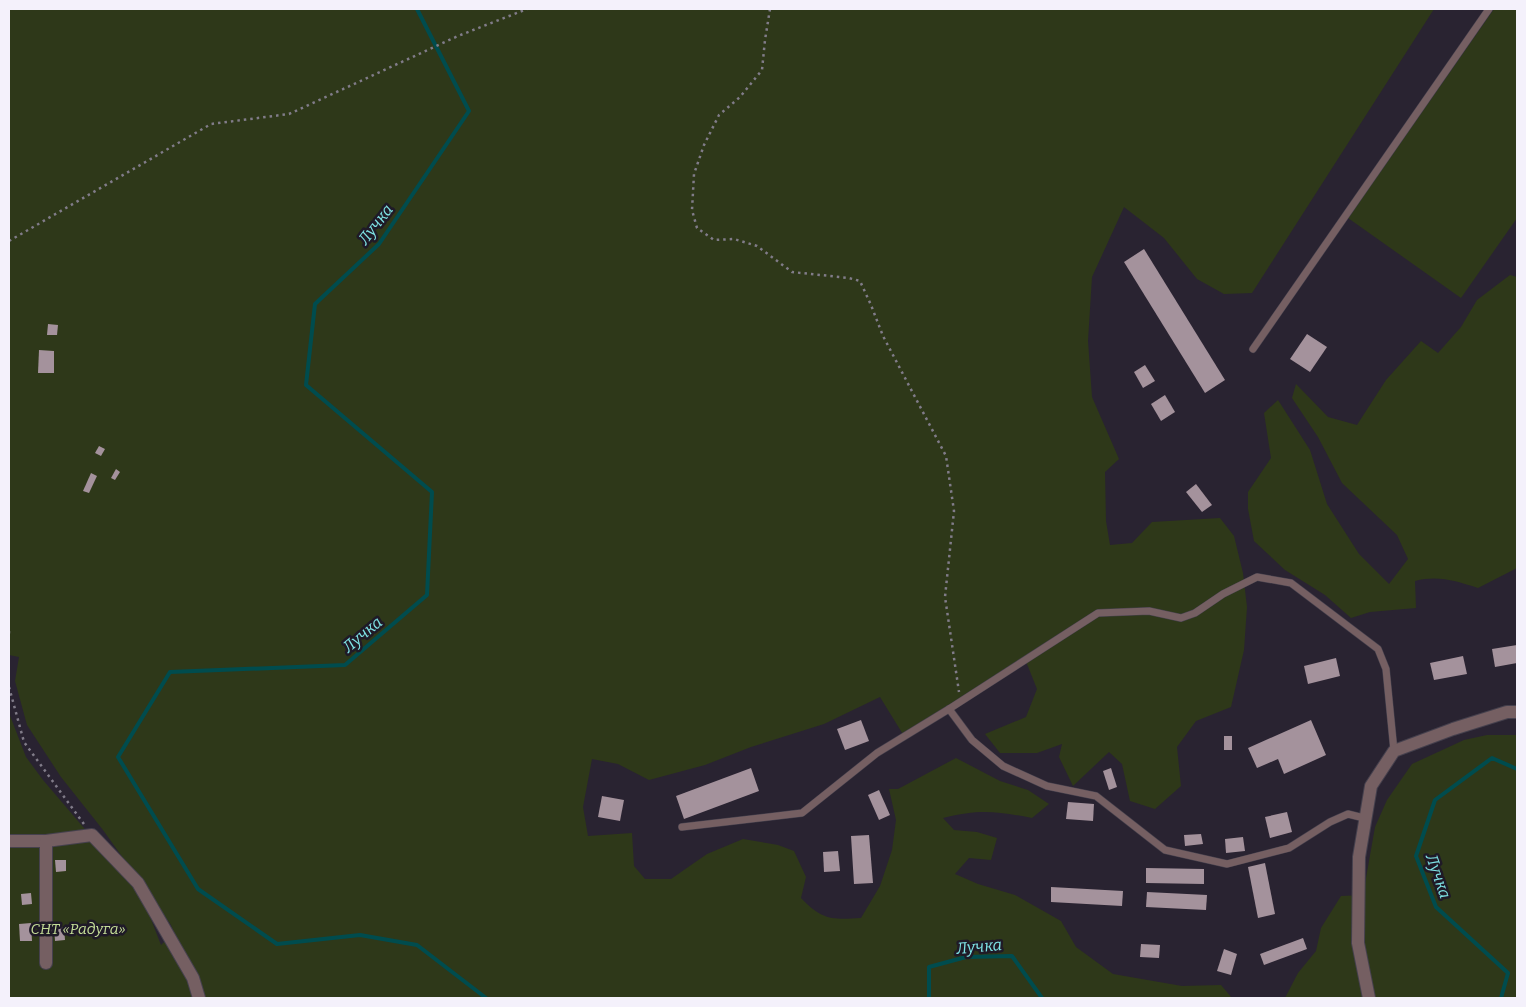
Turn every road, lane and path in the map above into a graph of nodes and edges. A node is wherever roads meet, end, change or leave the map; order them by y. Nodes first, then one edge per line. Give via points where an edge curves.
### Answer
1 (527, 9) edge
2 (770, 9) edge
3 (1489, 9) edge
4 (9, 241) edge
5 (1253, 349) dead end
6 (9, 631) edge
7 (9, 637) edge
8 (9, 687) edge
9 (961, 702) junction
10 (949, 710) junction
11 (1517, 712) edge
12 (1394, 751) junction
13 (1364, 818) junction
14 (682, 827) dead end
15 (92, 835) junction
16 (9, 841) edge
17 (46, 841) junction
18 (46, 963) dead end
19 (199, 998) edge
20 (1369, 998) edge

1 - 4 path via 458,36 289,114 210,124
2 - 9 path via 762,70 740,97 719,115 694,174 692,210 697,228 714,240 734,239 757,246 792,272 860,282 883,336 946,456 954,511 945,597
3 - 5 lane
6 - 7 path
8 - 15 path via 24,742
9 - 10 lane
9 - 12 lane via 1098,613 1149,612 1181,618 1257,577 1291,583 1378,649 1386,669
10 - 13 lane via 972,740 1003,766 1047,786 1096,796 1165,850 1227,864 1289,848 1348,814
10 - 14 lane via 877,753 802,813
11 - 12 street via 1507,712 1453,729
12 - 13 street via 1371,786
13 - 20 street via 1358,857 1358,942
15 - 17 street
15 - 19 street via 138,883 193,978
16 - 17 street
17 - 18 street

